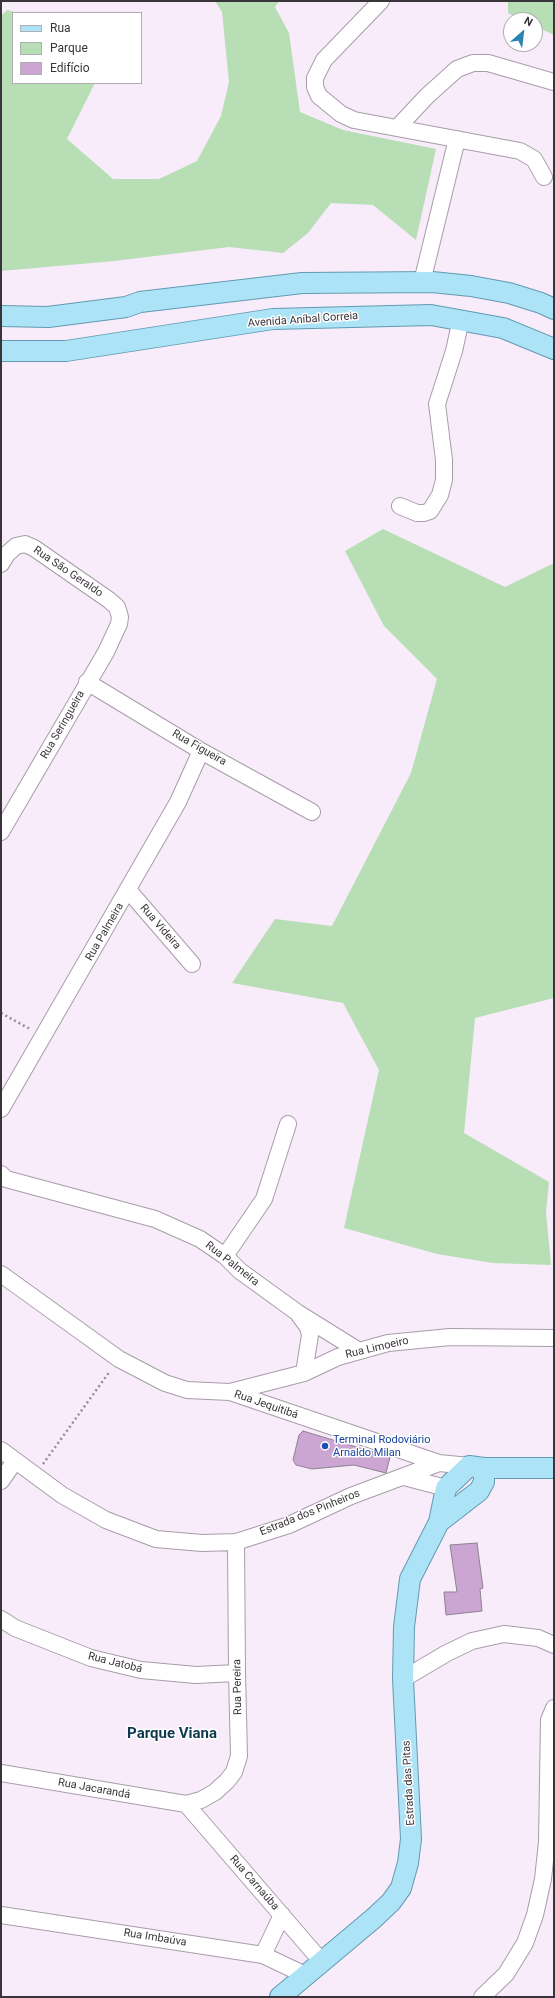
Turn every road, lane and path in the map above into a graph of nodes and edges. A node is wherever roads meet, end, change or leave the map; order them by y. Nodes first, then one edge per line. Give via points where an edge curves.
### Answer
1 (381, 1) edge
2 (554, 82) edge
3 (397, 128) junction
4 (457, 139) junction
5 (544, 177) dead end
6 (422, 282) junction
7 (554, 309) edge
8 (1, 316) edge
9 (461, 319) junction
10 (554, 349) edge
11 (1, 351) edge
12 (400, 506) dead end
13 (4, 559) edge
14 (120, 617) joint
15 (87, 682) junction
16 (202, 751) junction
17 (312, 812) dead end
18 (1, 832) edge
19 (129, 891) junction
20 (192, 964) dead end
21 (1, 1013) edge
22 (42, 1036) junction
23 (1, 1109) edge
24 (288, 1124) dead end
25 (1, 1174) edge
26 (225, 1256) junction
27 (1, 1274) edge
28 (298, 1313) junction
29 (554, 1338) edge
30 (359, 1351) junction
31 (119, 1359) junction
32 (304, 1373) junction
33 (230, 1392) junction
34 (1, 1450) edge
35 (15, 1461) junction
36 (439, 1463) junction
37 (477, 1467) junction
38 (512, 1468) junction
39 (554, 1468) edge
40 (35, 1476) junction
41 (404, 1477) junction
42 (1, 1481) edge
43 (446, 1488) junction
44 (479, 1491) junction
45 (439, 1522) junction
46 (236, 1542) junction
47 (1, 1619) edge
48 (554, 1645) edge
49 (237, 1673) junction
50 (403, 1679) junction
51 (554, 1708) edge
52 (551, 1765) edge
53 (1, 1773) edge
54 (551, 1797) edge
55 (186, 1804) junction
56 (1, 1915) edge
57 (282, 1915) junction
58 (263, 1955) junction
59 (322, 1962) junction
60 (305, 1975) junction
61 (280, 1997) edge
62 (482, 1997) edge

1 - 3 street via 324,60 315,78 315,87 319,96 340,114 354,120
2 - 3 street via 488,63 473,63 457,69
3 - 4 street
4 - 5 street via 520,151 534,159
4 - 6 street
6 - 7 main road via 471,286 509,294
6 - 8 main road via 302,283 140,302 126,307 48,317
9 - 10 main road, Avenida Aníbal Correia via 503,328
9 - 11 main road, Avenida Aníbal Correia via 431,314 273,319 66,352
9 - 12 street via 437,404 444,460 444,480 440,495 430,512 417,513
13 - 14 street, Rua São Geraldo via 16,546 25,544 34,548 109,600 117,608
14 - 15 street, Rua Seringueira via 112,639
15 - 16 street, Rua Figueira
15 - 18 street, Rua Seringueira
16 - 17 street, Rua Figueira
16 - 19 street, Rua Palmeira via 178,802
19 - 20 street, Rua Videira
19 - 22 street, Rua Palmeira
21 - 22 path
22 - 23 street, Rua Palmeira
24 - 26 street via 264,1198
25 - 26 street, Rua Palmeira via 6,1178 155,1219 200,1239
26 - 28 street, Rua Palmeira via 240,1271
27 - 31 street, Rua Jequitibá
28 - 30 street, Rua Palmeira
28 - 32 street, Rua Palmeira via 308,1327 310,1335
29 - 30 street, Rua Limoeiro via 420,1338
30 - 32 street, Rua Limoeiro via 338,1356
31 - 33 street, Rua Jequitibá via 165,1383 187,1390
31 - 40 path
32 - 33 street, Rua Limoeiro
33 - 36 street, Rua Jequitibá
34 - 35 street, Estrada dos Pinheiros
35 - 40 street, Estrada dos Pinheiros
35 - 42 street
36 - 37 street, Estrada dos Pinheiros
36 - 41 street, Estrada dos Pinheiros
37 - 38 main road, Estrada dos Pinheiros
37 - 43 main road
37 - 44 main road via 484,1482
38 - 39 main road, Estrada dos Pinheiros
38 - 44 main road
40 - 46 street, Estrada dos Pinheiros via 106,1520 142,1534 178,1542
41 - 43 street
41 - 46 street, Estrada dos Pinheiros via 351,1496 288,1525
43 - 44 main road
43 - 45 main road, Estrada das Pitas
44 - 45 main road, Estrada das Pitas
45 - 50 main road, Estrada das Pitas via 410,1579 404,1627
46 - 49 street, Rua Pereira
47 - 49 street, Rua Jatobá via 15,1628 91,1658 141,1670 196,1675
48 - 50 street via 538,1638 504,1634 472,1641 446,1653
49 - 55 street, Rua Pereira via 240,1756 234,1772 215,1792 201,1800
50 - 59 main road, Estrada das Pitas via 411,1839 401,1888 391,1902
51 - 52 street via 549,1720
52 - 54 street
53 - 55 street, Rua Jacarandá
54 - 62 street via 543,1879 535,1915 525,1943 506,1974
55 - 57 street, Rua Carnaúba
56 - 58 street, Rua Imbaúva
57 - 58 street
57 - 59 street, Rua Carnaúba
58 - 60 street, Rua Imbaúva
59 - 60 main road, Estrada das Pitas
60 - 61 main road, Estrada das Pitas

